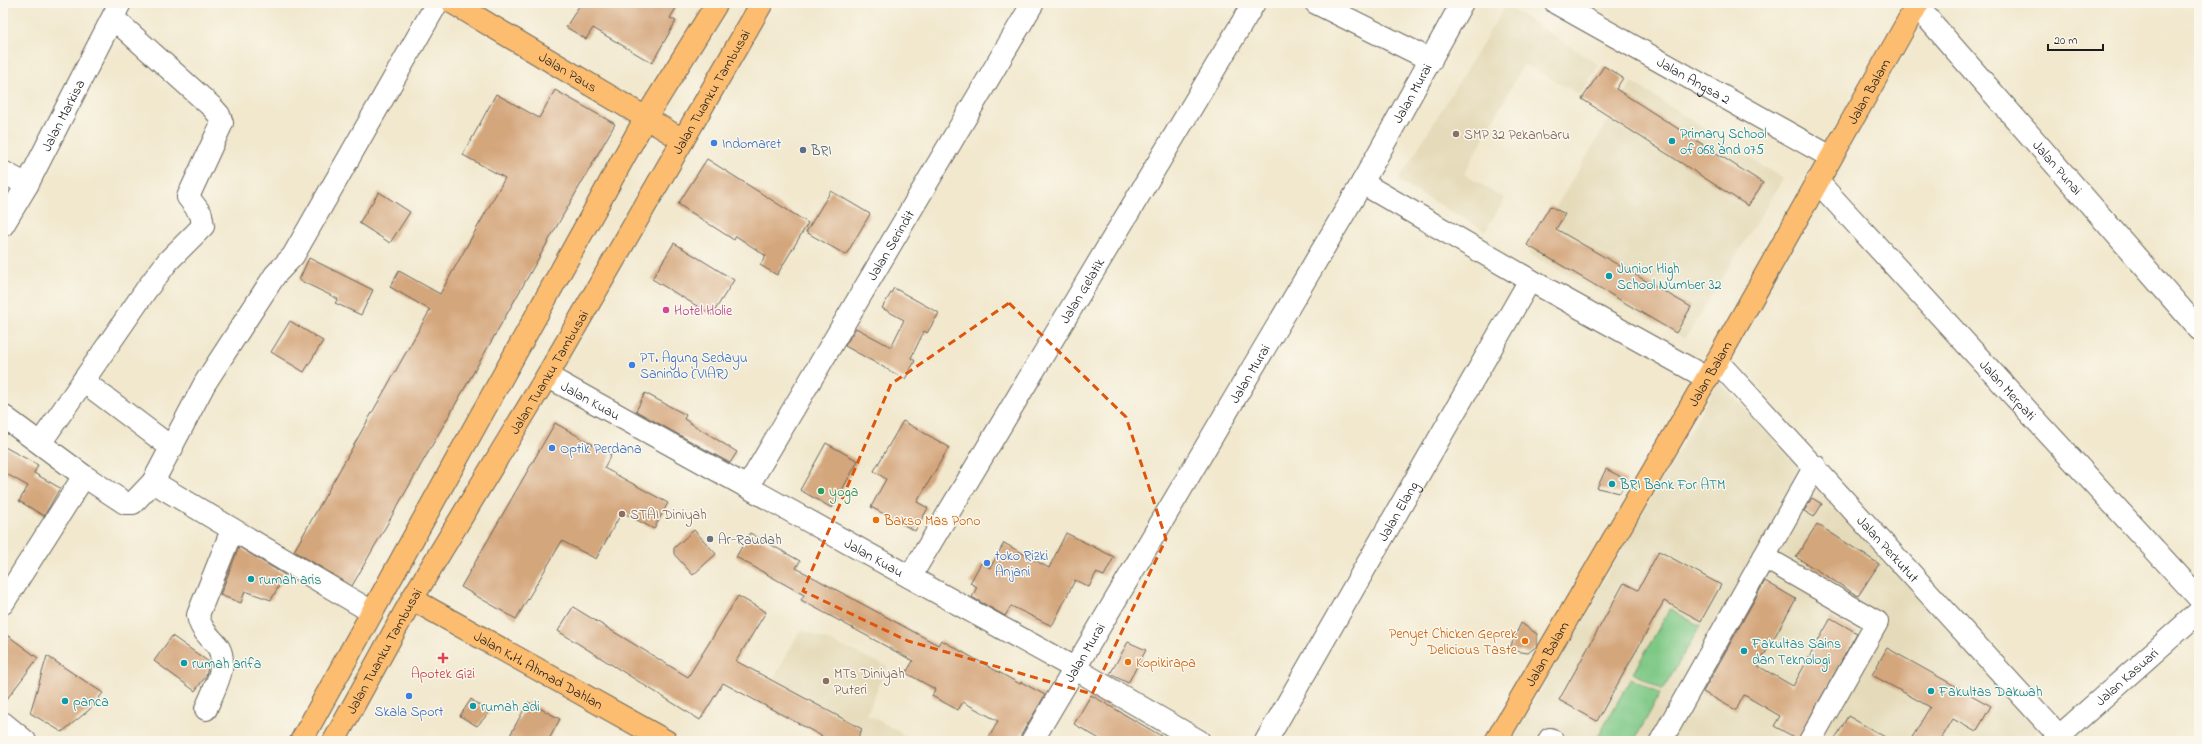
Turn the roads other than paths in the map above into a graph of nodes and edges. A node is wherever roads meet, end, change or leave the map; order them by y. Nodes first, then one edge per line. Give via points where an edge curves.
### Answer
1 (437, 3) edge
2 (453, 3) edge
3 (717, 3) edge
4 (762, 3) edge
5 (1033, 3) edge
6 (1254, 3) edge
7 (1316, 3) edge
8 (1462, 3) edge
9 (1556, 3) edge
10 (1918, 5) edge
11 (116, 10) edge
12 (1431, 60) junction
13 (645, 119) junction
14 (683, 140) junction
15 (1831, 157) junction
16 (3, 172) edge
17 (1817, 181) junction
18 (1362, 183) junction
19 (27, 185) junction
20 (3, 225) edge
21 (1530, 280) junction
22 (2199, 328) edge
23 (1712, 369) junction
24 (547, 376) junction
25 (83, 381) junction
26 (3, 416) edge
27 (40, 442) junction
28 (172, 448) junction
29 (1815, 466) junction
30 (84, 476) junction
31 (153, 482) junction
32 (748, 486) junction
33 (232, 530) junction
34 (1764, 557) junction
35 (910, 577) junction
36 (2199, 598) edge
37 (412, 599) junction
38 (3, 603) edge
39 (372, 612) junction
40 (2199, 612) edge
41 (1074, 668) junction
42 (206, 710) dead end
43 (3, 723) edge
44 (2057, 739) edge
45 (25, 741) edge
46 (301, 741) edge
47 (334, 741) edge
48 (666, 741) edge
49 (1032, 741) edge
50 (1199, 741) edge
51 (1266, 741) edge
52 (1496, 741) edge
53 (1549, 741) edge
54 (1553, 741) edge
55 (1661, 741) edge
56 (1810, 741) edge

1 - 28 street via 293,256 275,275 205,383
2 - 13 main road, Jalan Paus
3 - 13 main road, Jalan Tuanku Tambusai
4 - 14 main road, Jalan Tuanku Tambusai
5 - 32 street, Jalan Serindit
6 - 35 street, Jalan Gelatik
7 - 12 street
8 - 12 street, Jalan Murai
9 - 15 street, Jalan Angsa 2
10 - 15 main road, Jalan Balam
10 - 22 street, Jalan Punai
11 - 19 street, Jalan Markisa
11 - 25 street via 212,107 222,123 188,197 201,214 202,226 168,261
12 - 18 street, Jalan Murai
13 - 14 main road, Jalan Paus
13 - 39 main road, Jalan Tuanku Tambusai
14 - 24 main road, Jalan Tuanku Tambusai
15 - 17 main road, Jalan Balam
16 - 19 street
17 - 23 main road, Jalan Balam
17 - 36 street, Jalan Merpati
18 - 21 street, Jalan Perkutut
18 - 41 street, Jalan Murai
19 - 20 street, Jalan Markisa
21 - 23 street, Jalan Perkutut
21 - 51 street, Jalan Elang
23 - 29 street, Jalan Perkutut
23 - 52 main road, Jalan Balam
24 - 32 street, Jalan Kuau
24 - 37 main road, Jalan Tuanku Tambusai
25 - 27 street
25 - 28 street
26 - 27 street
27 - 30 street
28 - 31 street
29 - 34 street
29 - 44 street, Jalan Perkutut
30 - 31 street via 125,503 131,504
30 - 38 street
31 - 33 street
32 - 35 street, Jalan Kuau
33 - 39 street
33 - 42 street via 198,615 199,626 218,646 222,658 221,669
34 - 55 street
34 - 56 street via 1877,622
35 - 41 street, Jalan Kuau
37 - 47 main road, Jalan Tuanku Tambusai
37 - 48 main road, Jalan K.H. Ahmad Dahlan
39 - 46 main road, Jalan Tuanku Tambusai
40 - 44 street, Jalan Kasuari
41 - 49 street, Jalan Murai
41 - 50 street, Jalan Kuau
43 - 45 street
53 - 54 street

